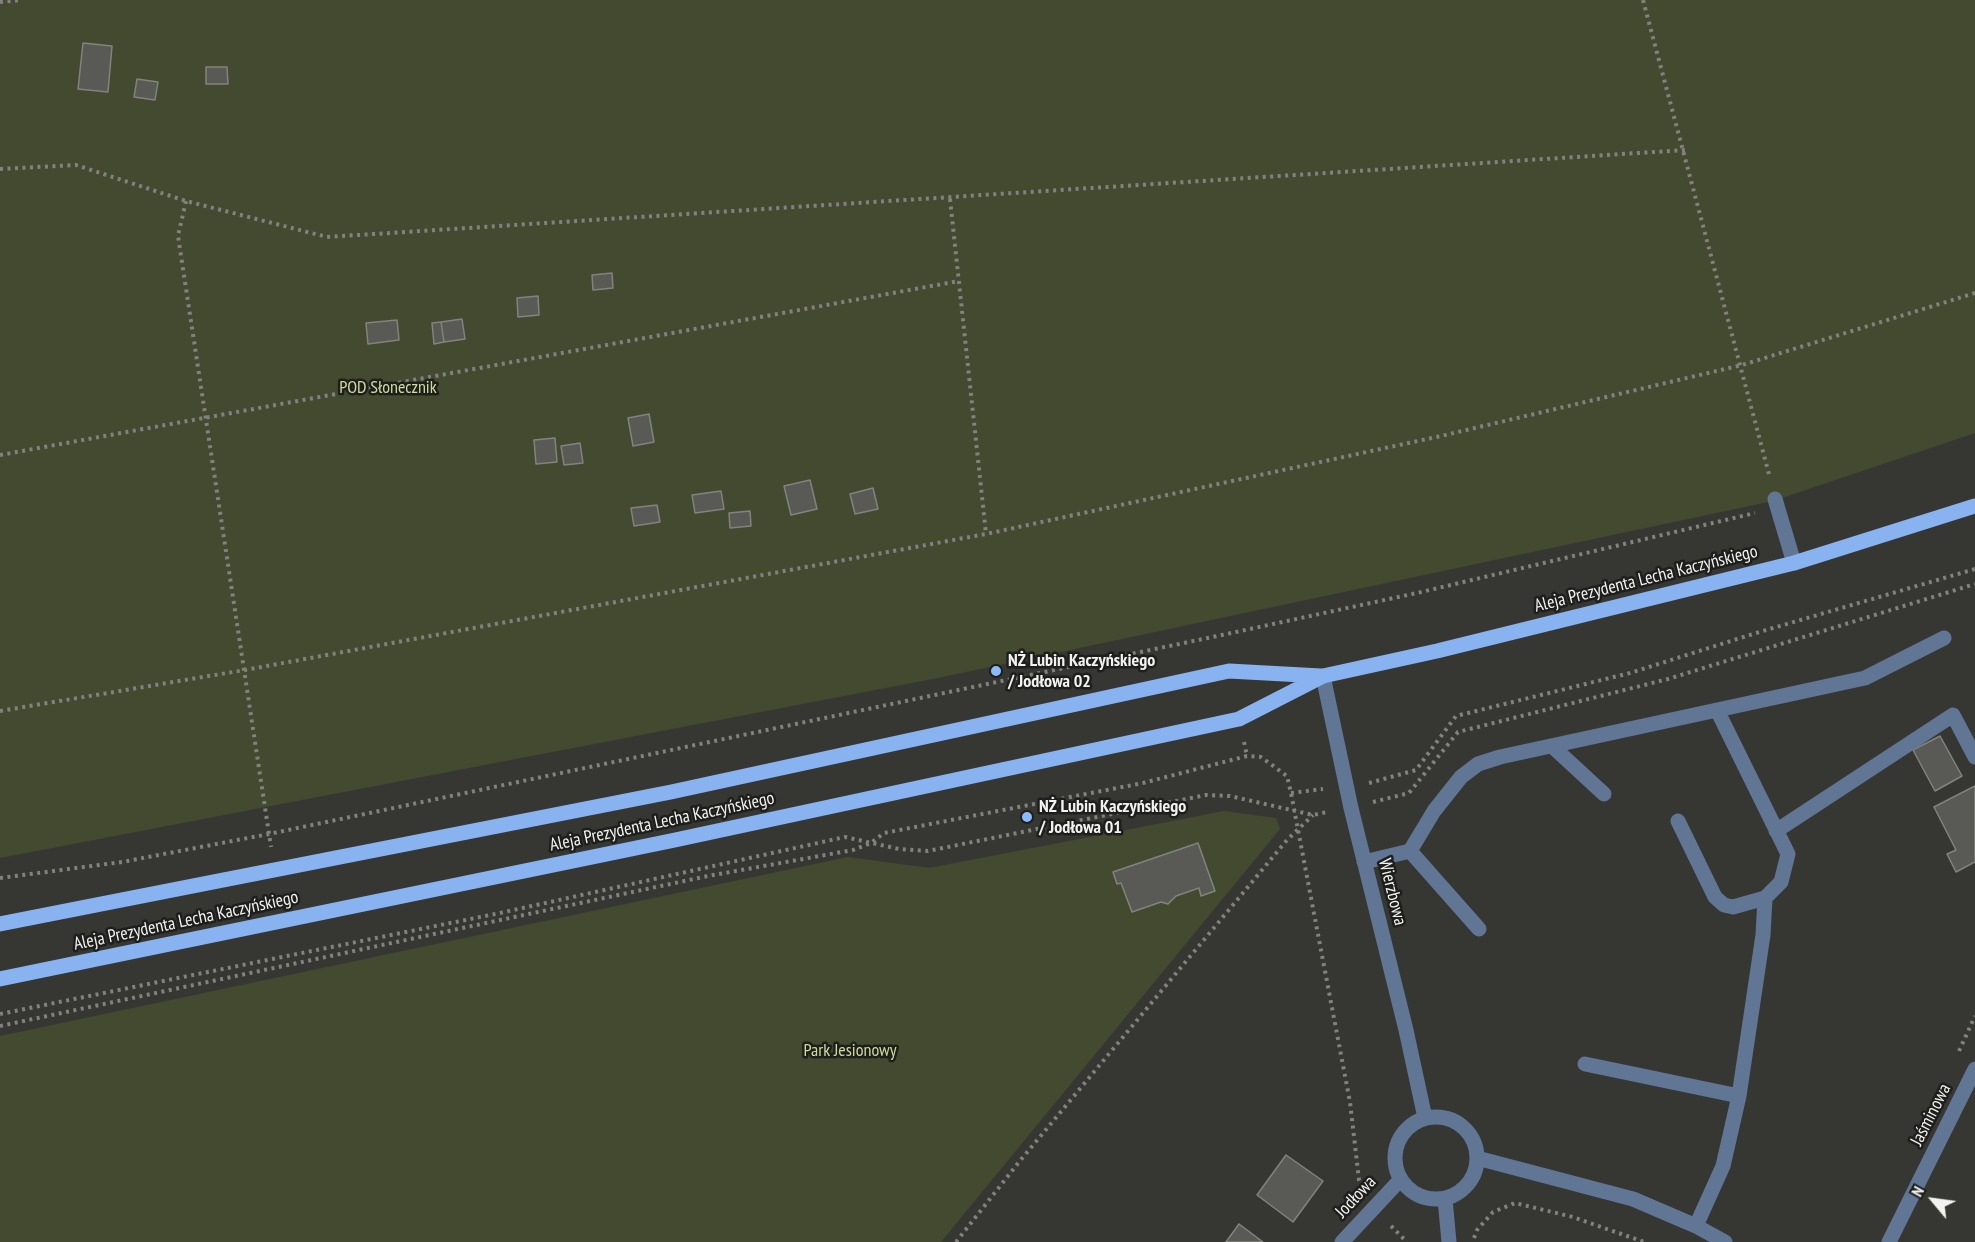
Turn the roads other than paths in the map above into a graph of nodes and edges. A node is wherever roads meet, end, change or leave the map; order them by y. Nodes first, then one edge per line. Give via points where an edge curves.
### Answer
1 (1774, 498) road end
2 (1975, 506) edge
3 (1794, 563) junction
4 (1944, 638) dead end
5 (1323, 676) junction
6 (1717, 710) junction
7 (1552, 746) junction
8 (1975, 757) edge
9 (1604, 794) dead end
10 (1678, 821) dead end
11 (1776, 831) junction
12 (1410, 851) junction
13 (1364, 862) junction
14 (1765, 898) junction
15 (0, 924) edge
16 (1479, 929) dead end
17 (0, 979) edge
18 (1585, 1064) dead end
19 (1975, 1069) edge
20 (1739, 1096) junction
21 (1425, 1118) junction
22 (1477, 1158) junction
23 (1400, 1180) junction
24 (1445, 1199) junction
25 (1696, 1226) junction
26 (1342, 1242) edge
27 (1449, 1242) edge
28 (1725, 1242) edge
29 (1889, 1242) edge

1 - 3 street
2 - 3 main road, Aleja Prezydenta Lecha Kaczyńskiego
3 - 5 main road, Aleja Prezydenta Lecha Kaczyńskiego
4 - 6 street via 1864,678
5 - 13 street, Wierzbowa
5 - 15 main road, Aleja Prezydenta Lecha Kaczyńskiego via 1229,671 671,792
5 - 17 main road, Aleja Prezydenta Lecha Kaczyńskiego via 1239,719
6 - 7 street
6 - 11 street
7 - 9 street
7 - 12 street via 1500,757 1461,777
8 - 11 street via 1953,715
10 - 14 street via 1715,897 1724,905 1733,907
11 - 14 street via 1788,854 1786,869 1781,882
12 - 13 street
12 - 16 street
13 - 21 street, Wierzbowa
14 - 20 street
18 - 20 street
19 - 29 street, Jaśminowa
20 - 25 street via 1723,1166
21 - 22 street via 1455,1121 1470,1137
21 - 23 street via 1408,1127 1397,1143 1394,1161
22 - 24 street via 1468,1184
22 - 25 street via 1633,1199
23 - 24 street via 1412,1192 1428,1199
23 - 26 street, Jodłowa
24 - 27 street
25 - 28 street

